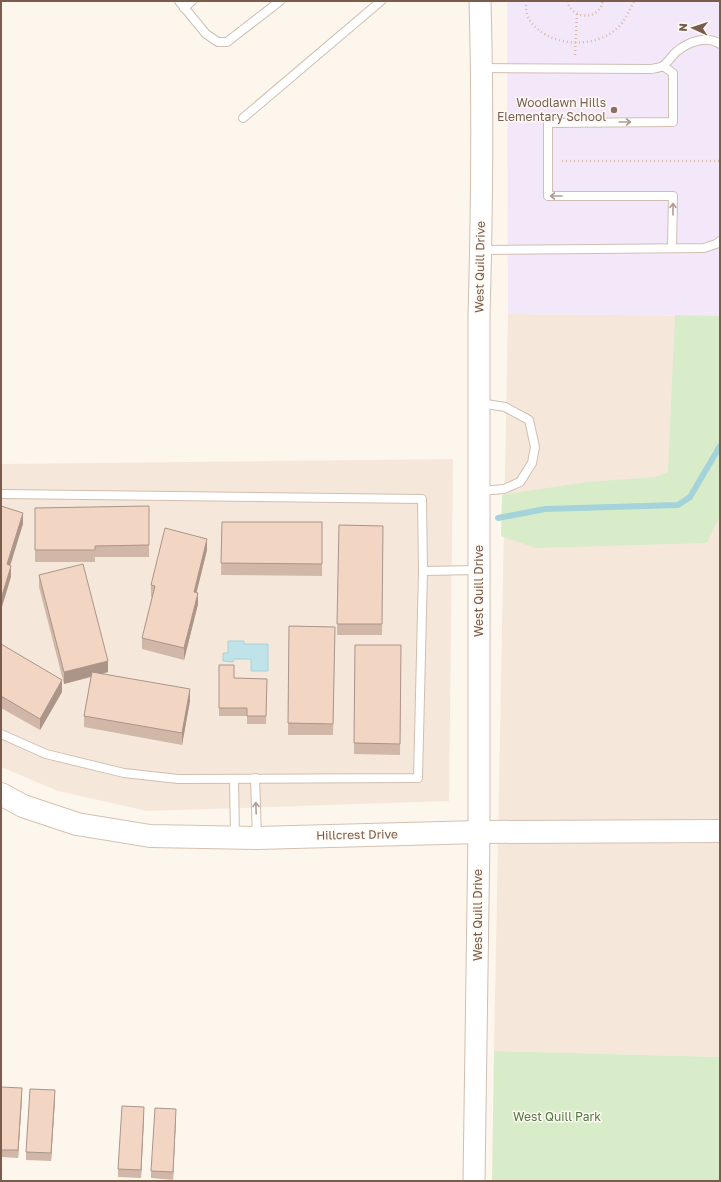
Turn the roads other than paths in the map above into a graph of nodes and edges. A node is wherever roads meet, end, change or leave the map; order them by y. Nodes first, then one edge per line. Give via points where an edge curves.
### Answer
1 (192, 1) edge
2 (280, 1) edge
3 (381, 1) edge
4 (480, 1) edge
5 (182, 4) edge
6 (720, 44) edge
7 (663, 66) junction
8 (482, 68) junction
9 (243, 118) dead end
10 (720, 241) edge
11 (672, 248) junction
12 (481, 250) junction
13 (479, 403) junction
14 (479, 491) junction
15 (1, 494) edge
16 (479, 570) junction
17 (423, 572) junction
18 (1, 734) edge
19 (254, 778) junction
20 (234, 779) junction
21 (1, 794) edge
22 (720, 831) edge
23 (479, 832) junction
24 (235, 837) junction
25 (257, 838) junction
26 (474, 1181) edge

1 - 5 lane
2 - 5 lane via 227,42 218,42 206,34
3 - 9 lane
4 - 8 street, West Quill Drive
6 - 7 lane via 700,40 688,43 675,52
7 - 8 lane via 651,69
11 -> 7 lane via 673,196 548,196 548,123 673,122 673,73
8 - 12 street, West Quill Drive
10 - 11 lane via 704,248
11 - 12 lane
12 - 13 street, West Quill Drive
13 - 14 street, West Quill Drive
13 - 14 lane via 505,407 529,420 535,447 532,463 520,482 504,489
14 - 16 street, West Quill Drive
15 - 17 lane via 422,499
16 - 17 lane
16 - 23 street, West Quill Drive
17 - 19 lane via 418,778
18 - 20 lane via 46,754 124,773 178,779
19 - 20 lane
25 -> 19 lane
20 - 24 lane
21 - 24 main road, Hillcrest Drive via 23,806 76,824 150,836
22 - 23 main road, Hillcrest Drive
23 - 25 main road, Hillcrest Drive
23 - 26 street, West Quill Drive
24 - 25 main road, Hillcrest Drive

